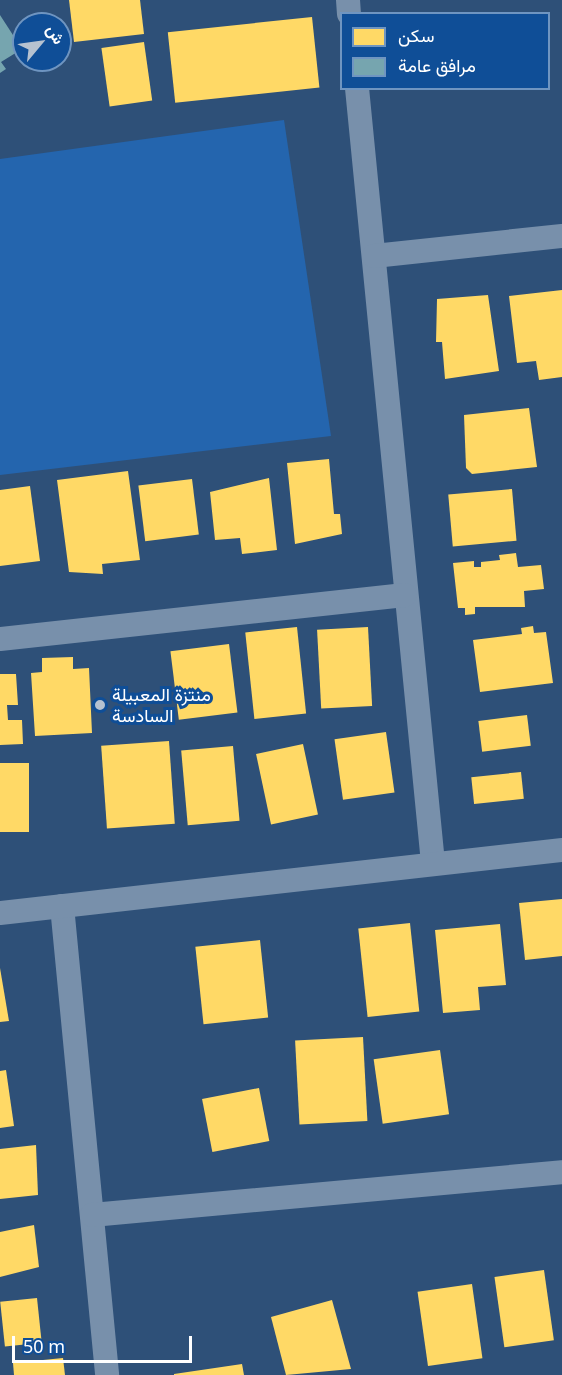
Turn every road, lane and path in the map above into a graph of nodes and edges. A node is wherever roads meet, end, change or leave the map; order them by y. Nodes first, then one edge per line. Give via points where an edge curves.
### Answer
1 (357, 90) edge
2 (562, 236) edge
3 (374, 256) junction
4 (405, 595) junction
5 (0, 639) edge
6 (562, 850) edge
7 (433, 863) junction
8 (62, 906) junction
9 (0, 913) edge
10 (562, 1172) edge
11 (92, 1215) junction
12 (107, 1375) edge

1 - 3 street
2 - 3 street
3 - 4 street
4 - 5 street
4 - 7 street
6 - 7 street
7 - 8 street
8 - 9 street
8 - 11 street
10 - 11 street
11 - 12 street

